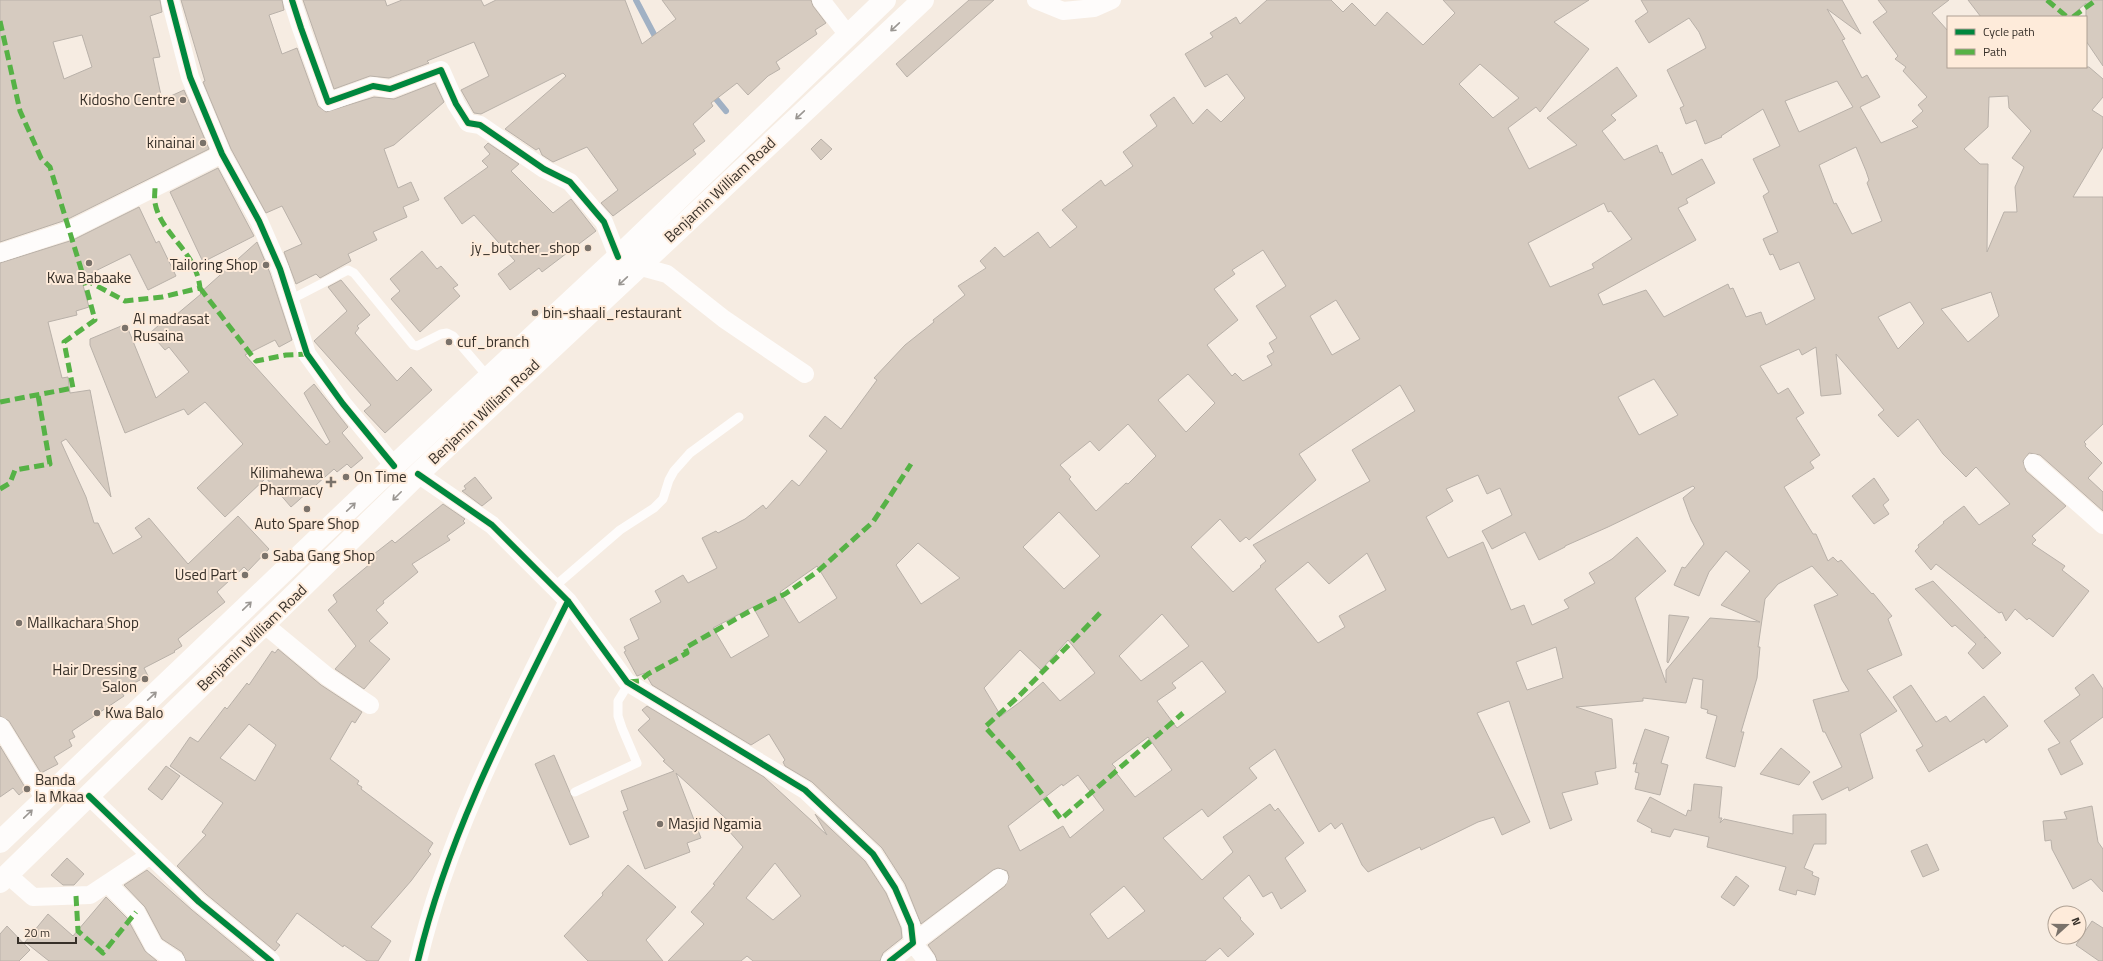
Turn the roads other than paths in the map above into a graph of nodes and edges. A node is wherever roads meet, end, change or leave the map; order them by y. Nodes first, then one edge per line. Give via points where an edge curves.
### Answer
1 (170, 0) edge
2 (292, 0) edge
3 (821, 0) edge
4 (885, 0) edge
5 (923, 0) edge
6 (1036, 0) edge
7 (1112, 0) edge
8 (848, 35) junction
9 (222, 154) junction
10 (0, 254) edge
11 (618, 257) junction
12 (638, 266) junction
13 (290, 300) junction
14 (805, 374) dead end
15 (489, 378) junction
16 (739, 417) dead end
17 (2033, 463) dead end
18 (394, 466) junction
19 (418, 474) junction
20 (2103, 525) edge
21 (554, 587) junction
22 (568, 602) junction
23 (265, 625) junction
24 (629, 683) junction
25 (370, 705) dead end
26 (0, 726) edge
27 (575, 792) dead end
28 (89, 796) junction
29 (44, 798) junction
30 (0, 842) edge
31 (149, 856) junction
32 (4, 878) edge
33 (998, 878) dead end
34 (108, 884) junction
35 (913, 943) junction
36 (173, 960) edge
37 (271, 961) edge
38 (418, 961) edge
39 (890, 961) edge
40 (927, 961) edge

1 - 9 street via 190,77
2 - 11 street via 328,102 373,86 390,89 441,70 456,104 468,123 480,125 544,169 570,182 604,222
3 - 8 street
4 - 8 main road, Benjamin William Road
5 -> 12 main road, Benjamin William Road
6 - 7 street via 1063,11 1094,8
8 - 11 main road, Benjamin William Road
9 - 10 street via 70,230
9 - 13 street via 259,221 280,268
11 - 15 main road, Benjamin William Road
12 - 14 street via 667,274 724,319
12 -> 19 main road, Benjamin William Road
13 - 15 lane via 348,270 354,273 413,345 417,346 447,333 453,336
13 - 18 street via 307,354 343,404
15 - 18 main road, Benjamin William Road
16 - 21 lane via 690,453 674,471 663,499 654,508 620,530
17 - 20 street
29 -> 18 main road, Benjamin William Road
19 - 21 street via 492,525
19 -> 23 main road, Benjamin William Road
21 - 22 street
22 - 24 street
22 - 38 street via 508,721 449,858
23 - 25 street via 328,677
23 - 28 main road, Benjamin William Road
24 - 27 lane via 618,701 618,716 636,763
24 - 35 street via 805,790 873,854 896,888 911,925
26 - 29 street
28 - 31 street
28 - 32 main road, Benjamin William Road
30 -> 29 main road, Benjamin William Road
31 - 34 street
31 - 37 street via 199,902
32 - 34 street via 33,897 90,895
33 - 35 street
34 - 36 street via 136,912 154,946
35 - 39 street
35 - 40 street

